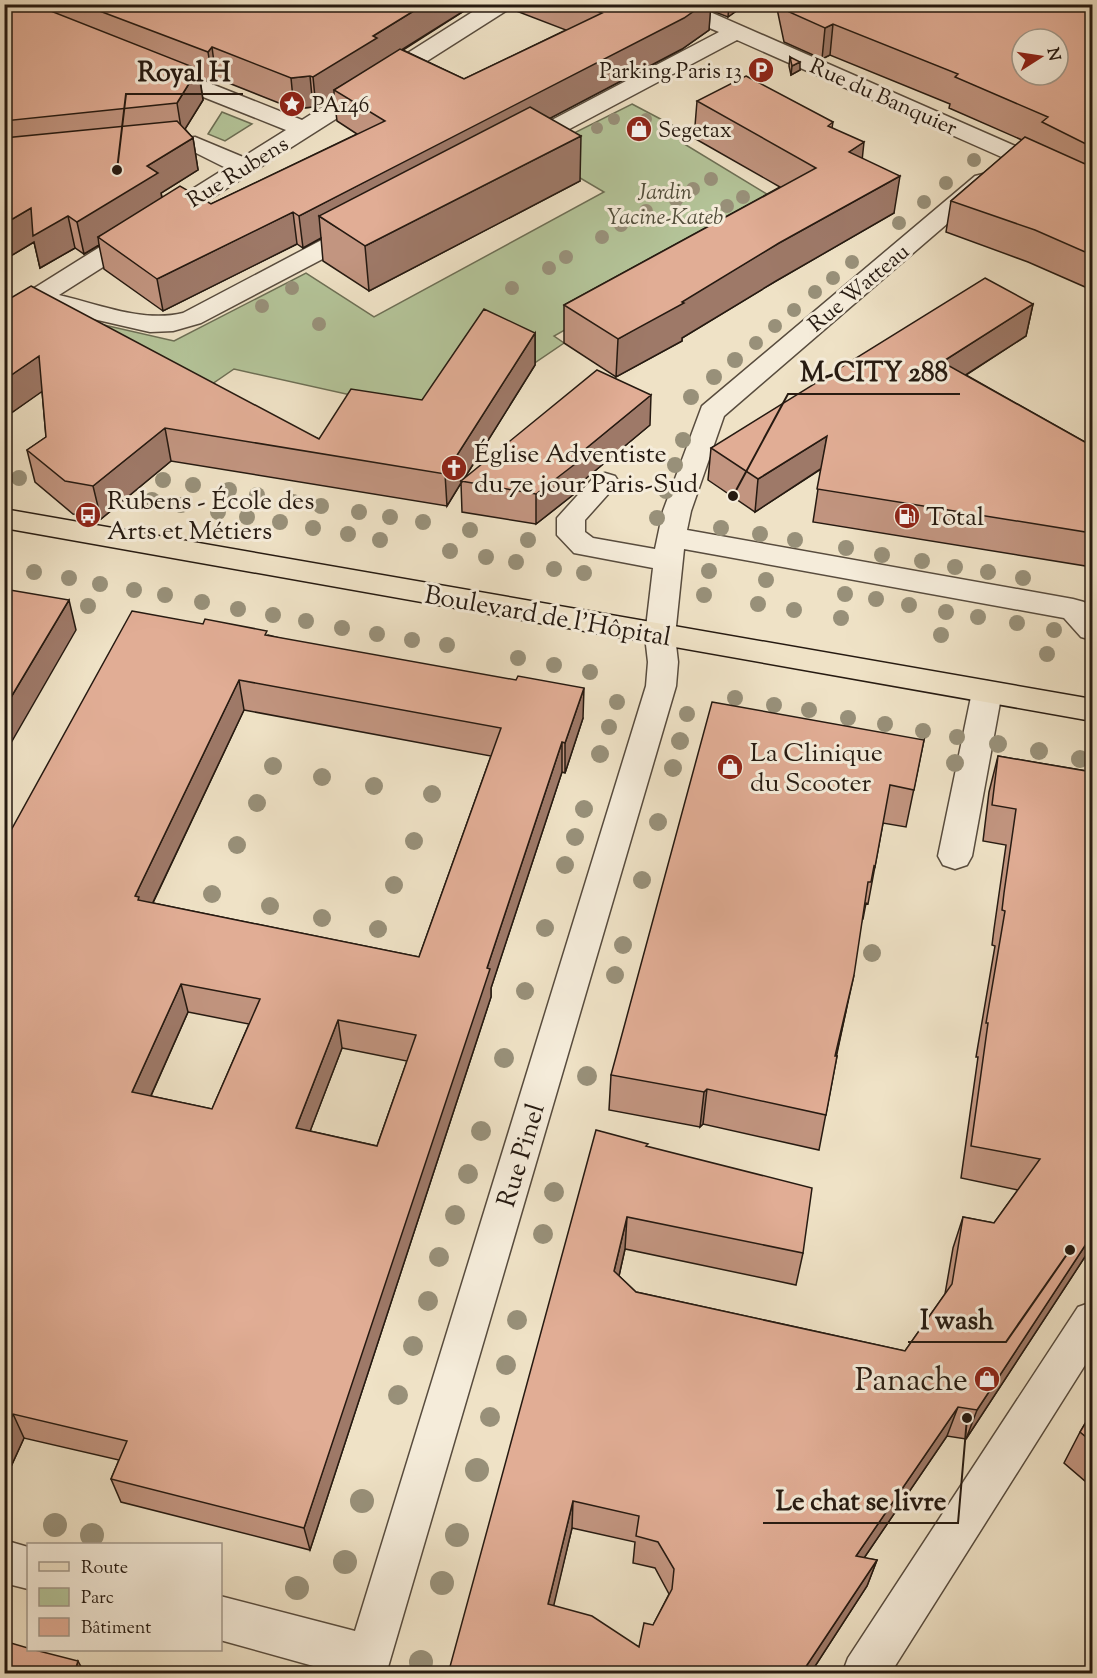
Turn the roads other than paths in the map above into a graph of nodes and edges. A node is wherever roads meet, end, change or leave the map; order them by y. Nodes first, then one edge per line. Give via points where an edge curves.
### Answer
1 (501, 4) edge
2 (673, 4) edge
3 (736, 32) junction
4 (138, 64) edge
5 (304, 129) junction
6 (130, 149) edge
7 (1014, 154) junction
8 (498, 157) edge
9 (244, 167) junction
10 (1092, 192) edge
11 (382, 218) edge
12 (37, 298) junction
13 (4, 319) edge
14 (604, 482) dead end
15 (4, 519) edge
16 (670, 549) junction
17 (1092, 630) edge
18 (660, 636) junction
19 (987, 692) junction
20 (1092, 710) edge
21 (955, 856) dead end
22 (1092, 1320) edge
23 (4, 1561) edge
24 (27, 1568) edge
25 (222, 1619) edge
26 (366, 1665) edge
27 (864, 1674) edge

1 - 5 street, Rue Rubens
2 - 3 street, Rue du Banquier
3 - 7 street, Rue du Banquier
3 - 8 street
4 - 5 street
5 - 9 street, Rue Rubens
6 - 9 street via 195,144
7 - 10 street, Rue du Banquier
7 - 16 street, Rue Watteau via 712,412 677,511
9 - 12 street, Rue Rubens
11 - 12 street via 192,318 173,323 150,324
12 - 13 street, Rue Rubens
14 - 16 street via 571,518 572,535 584,546
15 - 18 main road, Boulevard de l'Hôpital
16 - 17 street via 1073,609
16 - 18 street, Rue Watteau
18 - 19 main road, Boulevard de l'Hôpital
18 - 26 street, Rue Pinel via 661,686
19 - 20 main road, Boulevard de l'Hôpital
19 - 21 street
22 - 27 street
23 - 24 street
25 - 26 street

